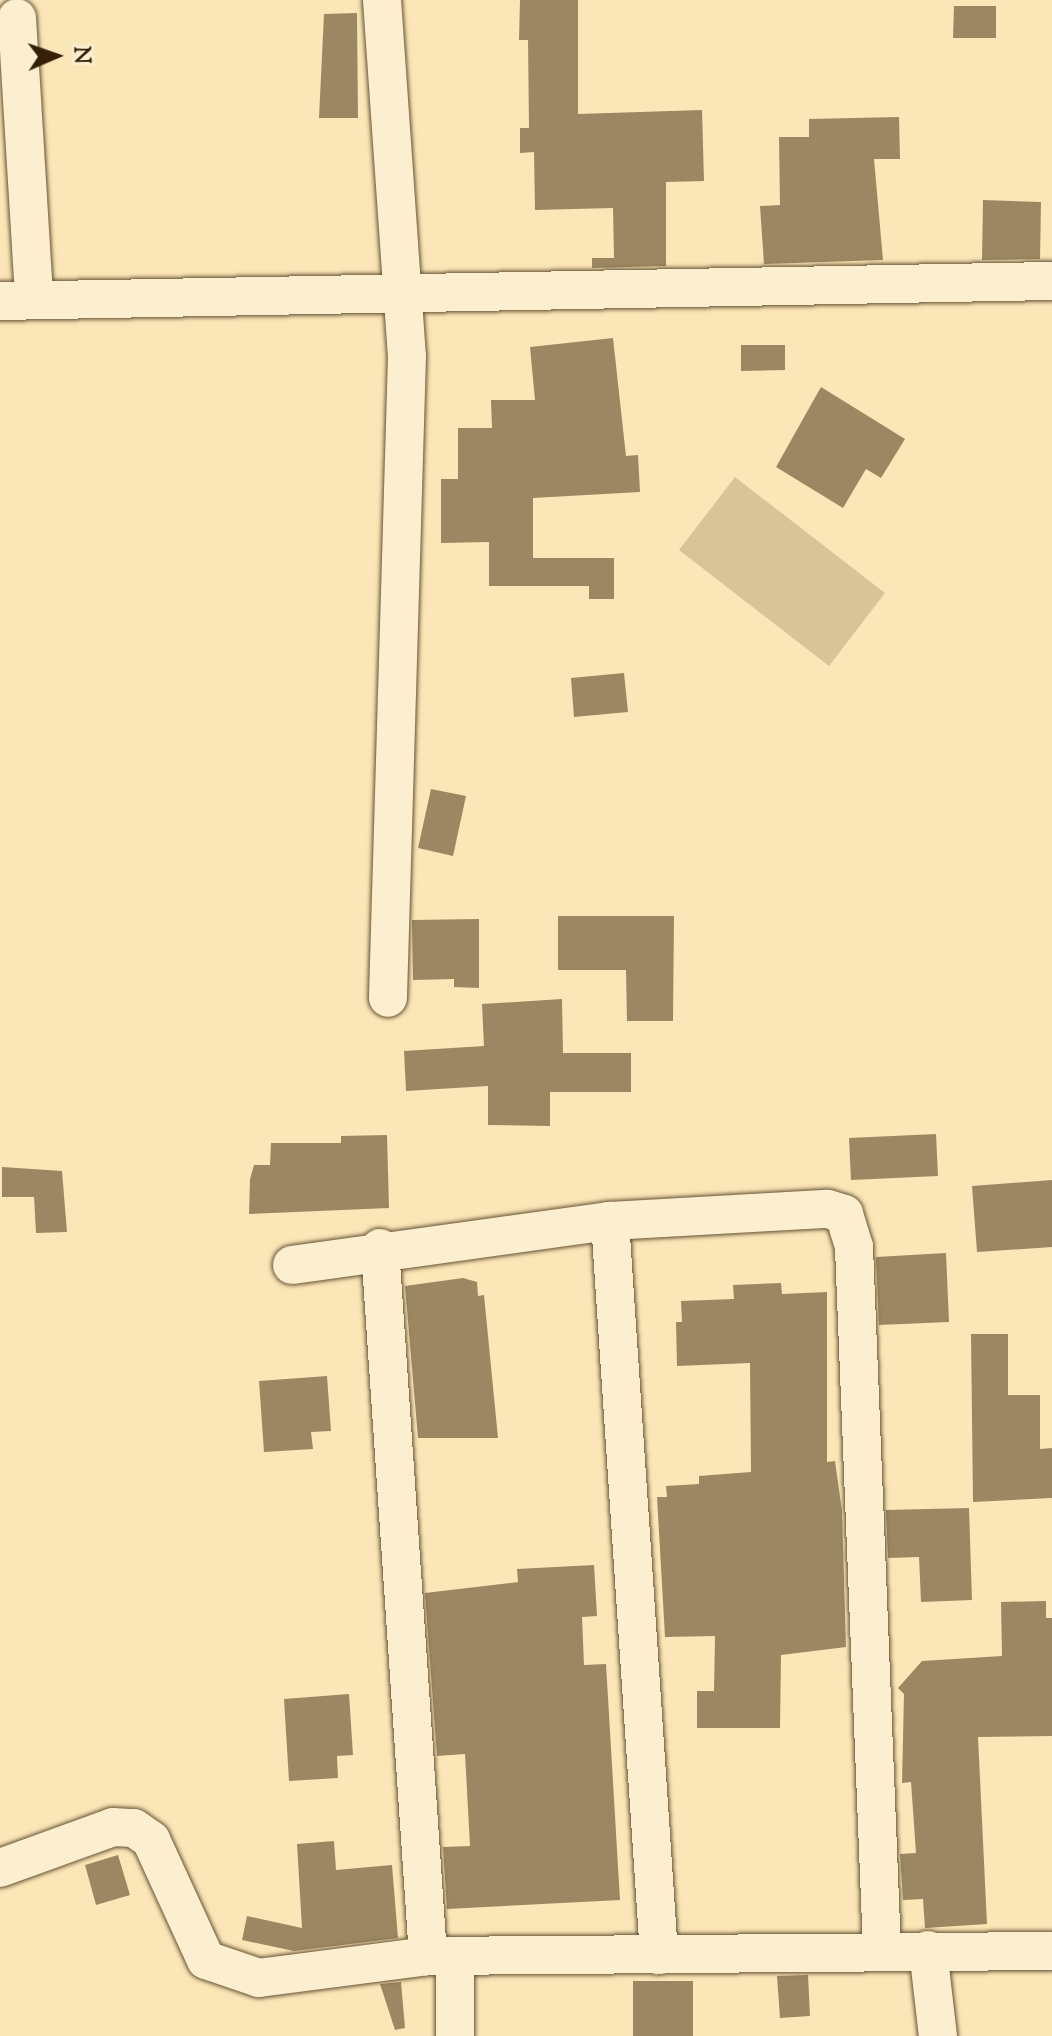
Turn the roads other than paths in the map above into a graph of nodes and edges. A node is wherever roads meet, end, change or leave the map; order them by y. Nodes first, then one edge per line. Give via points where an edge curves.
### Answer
1 (382, 0) edge
2 (17, 18) dead end
3 (1052, 281) edge
4 (17, 299) edge
5 (392, 300) junction
6 (388, 998) dead end
7 (610, 1221) junction
8 (380, 1248) junction
9 (292, 1265) dead end
10 (0, 1868) edge
11 (882, 1950) junction
12 (928, 1950) junction
13 (1052, 1951) edge
14 (659, 1955) junction
15 (442, 1957) junction
16 (455, 2036) edge
17 (938, 2036) edge

1 - 5 street
2 - 4 street
3 - 5 street
4 - 5 street
5 - 6 street
7 - 8 street
7 - 11 street via 828,1209 844,1214 851,1228
7 - 14 street
8 - 9 street
8 - 15 street
10 - 15 street via 113,1827 134,1828 151,1840 206,1960 259,1978
11 - 12 street
11 - 14 street
12 - 13 street
12 - 17 street
14 - 15 street
15 - 16 street

